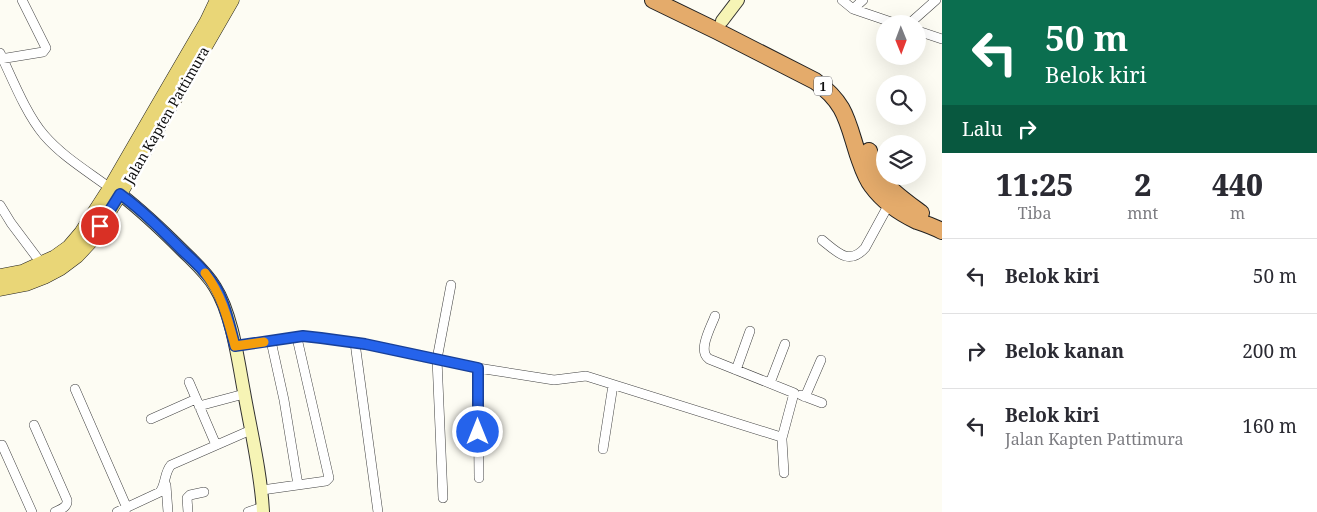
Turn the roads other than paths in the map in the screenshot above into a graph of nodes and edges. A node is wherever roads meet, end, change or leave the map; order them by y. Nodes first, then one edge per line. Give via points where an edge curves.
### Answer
1 (22, 0) edge
2 (217, 0) edge
3 (232, 0) edge
4 (653, 0) edge
5 (678, 0) edge
6 (738, 0) edge
7 (842, 0) edge
8 (863, 0) edge
9 (936, 0) edge
10 (853, 9) junction
11 (919, 15) edge
12 (876, 17) edge
13 (722, 21) junction
14 (926, 34) edge
15 (942, 39) edge
16 (1, 57) edge
17 (159, 116) junction
18 (115, 191) junction
19 (889, 204) junction
20 (0, 205) edge
21 (939, 230) edge
22 (822, 240) dead end
23 (41, 263) junction
24 (0, 276) edge
25 (451, 285) dead end
26 (0, 289) edge
27 (715, 316) dead end
28 (750, 331) dead end
29 (297, 338) junction
30 (271, 341) junction
31 (355, 343) junction
32 (785, 344) dead end
33 (235, 346) junction
34 (437, 359) junction
35 (821, 360) dead end
36 (478, 368) junction
37 (736, 370) junction
38 (189, 382) dead end
39 (770, 383) junction
40 (613, 385) junction
41 (75, 390) dead end
42 (794, 393) junction
43 (244, 394) junction
44 (805, 397) junction
45 (198, 403) junction
46 (822, 403) dead end
47 (151, 419) dead end
48 (34, 426) dead end
49 (251, 430) junction
50 (782, 438) junction
51 (2, 445) dead end
52 (216, 445) junction
53 (603, 449) dead end
54 (784, 473) dead end
55 (165, 478) junction
56 (478, 478) dead end
57 (298, 485) junction
58 (262, 490) junction
59 (204, 492) dead end
60 (443, 498) dead end
61 (127, 508) junction
62 (263, 510) edge
63 (32, 512) edge
64 (55, 512) edge
65 (117, 512) edge
66 (168, 512) edge
67 (188, 512) edge
68 (248, 512) edge
69 (378, 512) edge

1 - 16 street via 46,48 43,52
2 - 17 main road, Jalan Kapten Pattimura
3 - 17 main road, Jalan Kapten Pattimura
4 - 19 highway, 1 via 824,87 844,112 868,179
5 - 13 highway, 1
6 - 13 street
7 - 10 street
8 - 10 street
9 - 11 street
10 - 12 street
13 - 21 highway, 1 via 821,72 840,87 854,107 877,173
14 - 15 street
16 - 18 street via 43,134
17 - 18 main road, Jalan Kapten Pattimura
18 - 23 main road, Jalan Kapten Pattimura via 69,247
18 - 26 main road, Jalan Kapten Pattimura via 90,241 78,256 44,277
18 - 33 street via 163,231 204,272 216,289
19 - 21 highway, 1
19 - 22 street via 860,254 844,256
20 - 23 street
23 - 24 main road, Jalan Kapten Pattimura via 22,272
25 - 34 street
27 - 37 street via 704,354
28 - 37 street
29 - 30 street
29 - 31 street via 303,336
29 - 57 street via 329,477 326,481
30 - 33 street
30 - 57 street
31 - 34 street
31 - 69 street
32 - 39 street
33 - 43 street
34 - 36 street
34 - 60 street
35 - 44 street
36 - 40 street via 554,380 586,376
36 - 56 street
37 - 39 street
38 - 45 street
39 - 42 street
40 - 50 street
40 - 53 street
41 - 61 street
42 - 44 street
42 - 50 street
43 - 45 street
43 - 49 street
44 - 46 street
45 - 47 street
45 - 52 street
48 - 64 street via 67,500 65,506
49 - 52 street
49 - 58 street
50 - 54 street
51 - 63 street
52 - 55 street via 171,465
55 - 61 street via 160,492
55 - 66 street
57 - 58 street
58 - 62 street
59 - 67 street via 189,496
61 - 65 street
62 - 68 street

